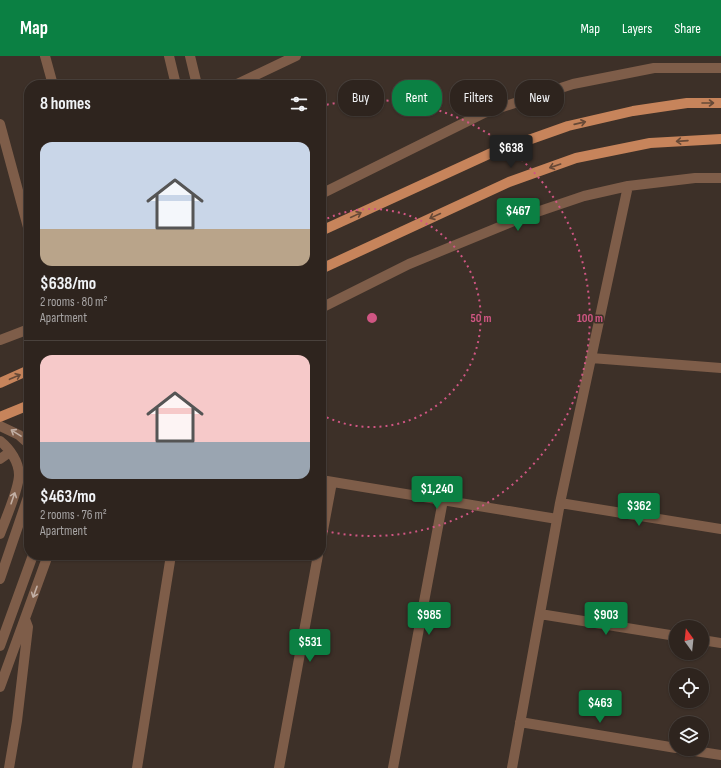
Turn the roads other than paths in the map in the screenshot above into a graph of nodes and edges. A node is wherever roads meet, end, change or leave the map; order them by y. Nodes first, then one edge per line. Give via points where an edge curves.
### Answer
1 (45, 56) edge
2 (169, 56) edge
3 (190, 56) edge
4 (296, 56) edge
5 (721, 68) edge
6 (52, 80) edge
7 (175, 80) edge
8 (196, 80) edge
9 (246, 80) edge
10 (721, 103) edge
11 (0, 124) edge
12 (721, 139) edge
13 (721, 178) edge
14 (628, 186) junction
15 (326, 191) edge
16 (24, 213) edge
17 (326, 229) edge
18 (326, 267) edge
19 (326, 306) edge
20 (24, 331) edge
21 (0, 340) edge
22 (591, 358) junction
23 (721, 368) edge
24 (24, 372) edge
25 (0, 382) edge
26 (24, 407) edge
27 (0, 417) edge
28 (0, 426) edge
29 (24, 440) edge
30 (0, 441) edge
31 (10, 452) junction
32 (0, 458) edge
33 (326, 481) edge
34 (332, 482) junction
35 (443, 500) junction
36 (560, 503) junction
37 (24, 509) edge
38 (326, 514) edge
39 (557, 519) junction
40 (721, 529) edge
41 (0, 534) edge
42 (31, 560) edge
43 (46, 560) edge
44 (171, 560) edge
45 (317, 560) edge
46 (0, 579) edge
47 (540, 614) junction
48 (25, 619) junction
49 (669, 635) edge
50 (709, 641) edge
51 (721, 643) edge
52 (0, 646) edge
53 (0, 687) edge
54 (520, 722) junction
55 (669, 747) edge
56 (709, 754) edge
57 (721, 756) edge
58 (9, 768) edge
59 (137, 768) edge
60 (279, 768) edge
61 (393, 768) edge
62 (512, 768) edge

1 - 6 street
2 - 7 street
3 - 8 street
4 - 9 street
5 - 15 street via 654,68 573,84 484,112
17 -> 10 main road via 489,154 568,126 633,111 687,103
11 - 16 street
12 -> 18 main road via 650,143 576,158 509,182
13 - 14 street via 695,178
14 - 19 street via 584,196 532,214 409,264
14 - 22 street
20 - 21 street
22 - 23 street
22 - 36 street
25 -> 24 main road
26 - 27 main road
29 -> 28 street
30 - 31 street
31 - 32 street
41 -> 31 street via 19,475 16,461
33 - 34 street
34 - 35 street
34 - 38 street
35 - 39 street
35 - 61 street
36 - 39 street
36 - 40 street
37 - 46 street
39 - 47 street
42 - 52 street
43 -> 48 street
44 - 59 street
45 - 60 street
47 - 49 street
47 - 54 street
48 - 53 street
48 - 58 street via 28,627
50 - 51 street
54 - 55 street
54 - 62 street
56 - 57 street

